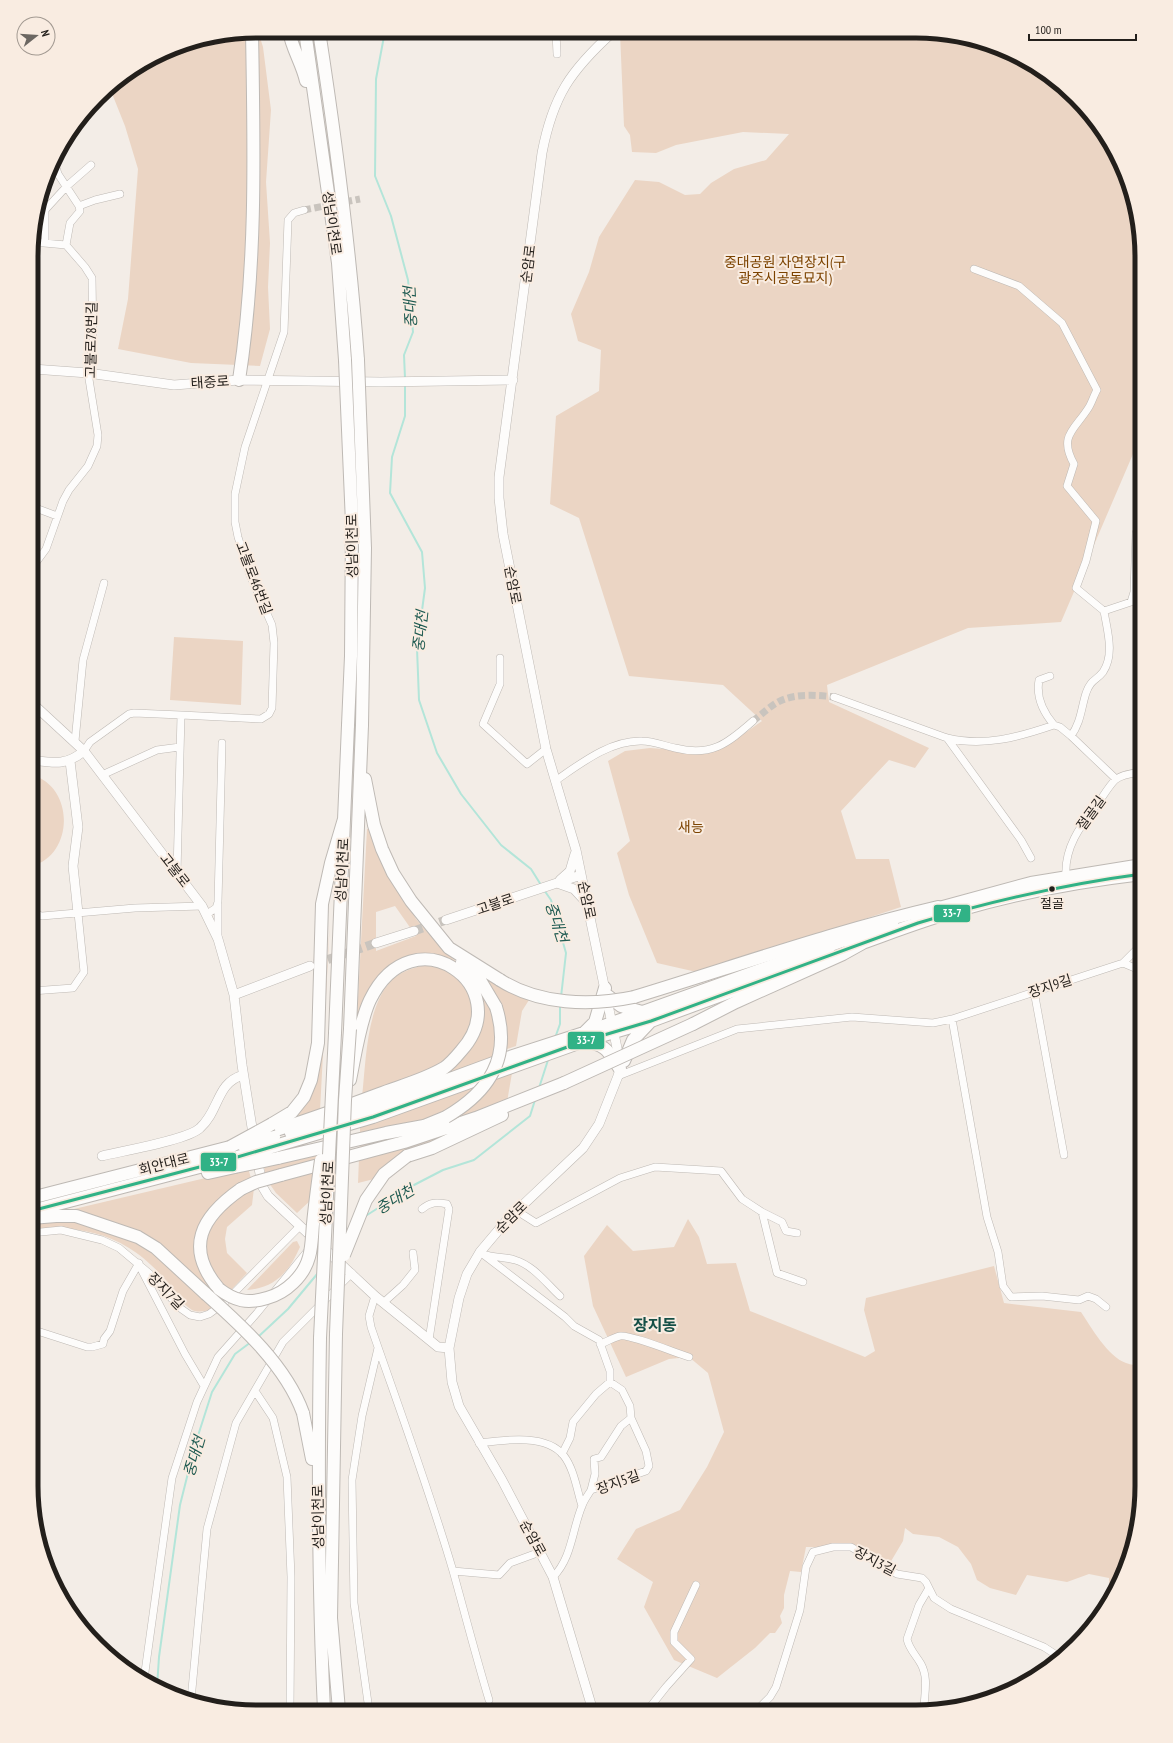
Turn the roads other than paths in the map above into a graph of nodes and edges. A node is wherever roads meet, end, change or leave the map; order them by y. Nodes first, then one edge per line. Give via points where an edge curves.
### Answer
1 (252, 38) edge
2 (290, 38) edge
3 (306, 38) edge
4 (320, 38) edge
5 (556, 38) edge
6 (606, 38) edge
7 (557, 54) dead end
8 (321, 142) junction
9 (91, 165) dead end
10 (57, 169) edge
11 (66, 186) junction
12 (120, 194) dead end
13 (79, 206) junction
14 (304, 210) tunnel mouth
15 (38, 242) edge
16 (45, 243) junction
17 (66, 245) junction
18 (974, 269) dead end
19 (38, 369) edge
20 (88, 373) junction
21 (239, 380) junction
22 (513, 380) junction
23 (268, 382) junction
24 (38, 509) edge
25 (57, 516) junction
26 (38, 560) edge
27 (1135, 562) edge
28 (104, 583) dead end
29 (1104, 611) junction
30 (500, 658) dead end
31 (1050, 676) dead end
32 (834, 696) tunnel mouth
33 (40, 711) joint
34 (38, 713) edge
35 (181, 715) junction
36 (753, 721) tunnel mouth
37 (1054, 725) junction
38 (1070, 736) junction
39 (947, 738) junction
40 (74, 741) junction
41 (222, 743) dead end
42 (180, 747) junction
43 (546, 749) junction
44 (84, 751) junction
45 (360, 758) junction
46 (38, 761) edge
47 (70, 761) junction
48 (1135, 773) edge
49 (102, 775) junction
50 (1116, 779) junction
51 (555, 781) junction
52 (344, 819) junction
53 (576, 850) junction
54 (1031, 858) dead end
55 (1135, 865) edge
56 (178, 873) junction
57 (581, 875) junction
58 (1135, 875) edge
59 (1066, 876) junction
60 (556, 883) junction
61 (218, 902) junction
62 (589, 906) junction
63 (938, 907) junction
64 (204, 910) junction
65 (78, 913) junction
66 (38, 915) edge
67 (446, 920) tunnel mouth
68 (414, 931) tunnel mouth
69 (218, 939) junction
70 (376, 943) tunnel mouth
71 (862, 944) junction
72 (449, 948) junction
73 (1135, 951) edge
74 (1123, 963) junction
75 (310, 966) tunnel mouth
76 (1135, 968) edge
77 (38, 991) edge
78 (1034, 991) junction
79 (606, 992) junction
80 (234, 995) junction
81 (647, 1016) junction
82 (952, 1020) junction
83 (613, 1027) junction
84 (356, 1029) junction
85 (584, 1037) junction
86 (619, 1073) junction
87 (332, 1074) junction
88 (243, 1075) junction
89 (478, 1122) junction
90 (275, 1139) junction
91 (1064, 1155) dead end
92 (102, 1156) dead end
93 (233, 1157) junction
94 (38, 1197) edge
95 (422, 1209) dead end
96 (38, 1210) edge
97 (517, 1210) junction
98 (762, 1212) junction
99 (38, 1217) edge
100 (300, 1226) junction
101 (38, 1232) edge
102 (797, 1233) dead end
103 (318, 1242) junction
104 (480, 1252) junction
105 (413, 1253) dead end
106 (138, 1263) junction
107 (340, 1266) junction
108 (352, 1273) junction
109 (803, 1282) dead end
110 (375, 1296) junction
111 (560, 1296) dead end
112 (384, 1303) junction
113 (1106, 1307) dead end
114 (38, 1331) edge
115 (429, 1340) junction
116 (600, 1344) junction
117 (378, 1348) junction
118 (449, 1348) junction
119 (689, 1357) dead end
120 (610, 1382) junction
121 (204, 1386) junction
122 (255, 1391) junction
123 (631, 1418) junction
124 (479, 1443) junction
125 (562, 1454) junction
126 (591, 1490) junction
127 (317, 1499) junction
128 (582, 1506) junction
129 (540, 1552) junction
130 (453, 1571) junction
131 (553, 1577) junction
132 (696, 1585) dead end
133 (929, 1588) junction
134 (1056, 1654) edge
135 (145, 1674) edge
136 (192, 1695) edge
137 (490, 1700) dead end
138 (290, 1705) edge
139 (324, 1705) edge
140 (338, 1705) edge
141 (367, 1705) edge
142 (591, 1705) edge
143 (652, 1705) edge
144 (762, 1705) edge
145 (924, 1705) edge

1 - 21 main road via 252,268
2 - 8 main road via 304,69
3 - 8 main road, 성남이천로
4 - 45 main road, 성남이천로, bridge via 338,154 351,264 358,360 365,548
5 - 7 street
6 - 22 street, 순암로 via 574,72 555,104 547,127
8 - 52 main road, 성남이천로, bridge via 338,264 352,531 351,656
9 - 11 street
10 - 11 street
11 - 13 street
11 - 16 street via 45,210
12 - 13 street
13 - 17 street via 80,211 70,223
14 - 23 street, 고불로46번길 via 294,213 288,220 284,332
15 - 16 street
16 - 17 street
17 - 20 street, 고불로78번길 via 92,278 93,342
18 - 29 street via 1019,286 1062,323 1096,390 1089,407 1070,431 1067,451 1074,464 1067,486 1096,520 1076,588
19 - 20 street, 태중로
20 - 21 street, 태중로 via 174,385
20 - 25 street, 고불로78번길 via 98,435 97,446 88,466 69,490
21 - 23 street, 태중로
22 - 23 street, 태중로
22 - 43 street, 순암로 via 499,477 500,513
23 - 35 street, 고불로46번길 via 241,463 234,506 238,537 246,564 272,625 272,708 269,714 261,719
24 - 25 street
25 - 26 street, 고불로78번길 via 46,549
27 - 29 street via 1131,602
28 - 40 street via 83,660
29 - 38 street via 1110,643 1108,658 1103,671 1091,682 1081,718
30 - 43 street via 500,684 483,724 527,764
31 - 37 street via 1039,680 1039,684 1042,708
32 - 39 street
33 - 34 street
33 - 40 street, 고불로
35 - 42 street
35 - 44 street, 고불로46번길 via 134,712 90,742
36 - 51 street via 729,742 716,749 687,751 642,741 610,748 589,758
37 - 38 street
37 - 39 street via 999,741 973,742
38 - 50 street
39 - 54 street via 1021,840
40 - 44 street, 고불로
41 - 61 street
42 - 49 street via 157,750
42 - 56 street
43 - 51 street, 순암로
44 - 47 street
44 - 49 street, 고불로
45 - 72 main road via 374,825 393,873 411,901
45 - 84 main road, 성남이천로
46 - 47 street via 51,763
47 - 65 street via 78,827 73,866
48 - 50 street
49 - 56 street, 고불로
50 - 59 street, 절골길 via 1077,832 1067,854
51 - 53 street, 순암로
52 - 87 main road, 성남이천로, bridge
52 - 90 main road via 322,904 318,1043 311,1080 304,1097
53 - 57 street, 순암로
53 - 60 street via 570,871
55 - 59 main road
56 - 64 street, 고불로
57 - 60 street
57 - 62 street, 순암로
58 - 71 main road via 1052,888 992,901 918,922
59 - 63 main road via 987,893
60 - 62 street via 574,889
60 - 67 street, 고불로
61 - 64 street via 216,908
61 - 69 street
62 - 79 street, 순암로
63 - 72 main road, bridge via 814,939 616,1001 589,1003 532,995 509,986
63 - 81 main road
64 - 65 street via 135,908
64 - 69 street, 고불로
65 - 66 street
65 - 77 street via 84,972 74,988
68 - 70 street
69 - 80 street, 고불로
71 - 81 main road
71 - 89 main road, bridge
72 - 90 main road, bridge via 480,980 496,1007 501,1023 499,1057 485,1087 474,1098 446,1117 424,1126 386,1133
73 - 74 street, 장지9길
74 - 76 street
74 - 78 street, 장지9길
75 - 80 street
78 - 82 street, 장지9길
78 - 91 street
79 - 81 main road via 621,1006
79 - 83 street, 순암로
79 - 85 main road via 596,1022
80 - 88 street, 고불로
81 - 83 main road
81 - 86 main road
82 - 86 street, 장지9길 via 933,1023 852,1017 737,1029
82 - 113 street via 987,1217 1007,1294 1011,1297 1042,1296 1079,1300 1088,1296
83 - 85 main road
83 - 86 street, 순암로
84 - 90 main road via 370,1000 390,972 414,960 446,963 467,980 475,994 477,1024 471,1040 444,1068
84 - 107 main road, 성남이천로, bridge via 345,1100
85 - 86 main road via 608,1050
85 - 90 main road via 506,1063 373,1117
86 - 97 street, 순암로 via 599,1124 583,1148
87 - 89 main road, bridge via 309,1257 290,1286 274,1296 247,1300 232,1298 219,1289 203,1266 200,1251 202,1232 210,1216 224,1200 256,1182 281,1175 404,1142
87 - 127 main road, 성남이천로, bridge via 320,1338
88 - 92 street via 233,1078 224,1086 214,1112 200,1129 188,1135
88 - 100 street, 고불로 via 262,1186 268,1196
89 - 107 main road, bridge via 432,1148 407,1156 384,1174 366,1200
90 - 93 main road, bridge
90 - 93 main road, bridge
93 - 94 main road, 회안대로
93 - 96 main road
95 - 115 street via 428,1204 439,1202 447,1204 449,1209
97 - 98 street via 536,1223 620,1178 655,1168 722,1171 742,1199
97 - 104 street, 순암로
98 - 102 street via 782,1222 786,1231
98 - 109 street via 778,1273
99 - 127 main road, bridge via 76,1216 138,1237 156,1248 227,1313 280,1369 294,1392 303,1413 309,1440
100 - 103 street
100 - 106 street, 장지7길 via 224,1304 209,1314 190,1315 180,1308
101 - 106 street, 장지7길 via 61,1230 102,1240 119,1248
103 - 108 street, bridge
103 - 121 street via 218,1357
104 - 111 street via 495,1258 516,1260 538,1274
104 - 116 street via 566,1317 574,1326 599,1340
104 - 118 street, 순암로 via 461,1292
105 - 112 street via 415,1270
106 - 114 street via 123,1292 103,1344 87,1347
106 - 121 street
107 - 140 main road, 성남이천로, bridge via 336,1334 331,1605
108 - 110 street
108 - 122 street via 283,1342
110 - 112 street
110 - 117 street via 368,1316
112 - 115 street
115 - 118 street via 438,1347
116 - 119 street via 621,1335 640,1339
116 - 120 street via 610,1371
117 - 130 street
117 - 141 street via 362,1416 352,1480 354,1603
118 - 124 street, 순암로 via 455,1395
120 - 123 street, 장지5길 via 622,1390 630,1406
120 - 125 street via 596,1394 573,1422 570,1438
121 - 135 street via 172,1478
122 - 136 street via 236,1423 207,1529
122 - 138 street via 273,1418 287,1477 291,1577
123 - 126 street via 621,1426 601,1456 594,1460 595,1474
123 - 126 street, 장지5길 via 646,1451 649,1466 646,1471
124 - 125 street via 514,1438 542,1443
124 - 129 street, 순암로 via 502,1480
125 - 128 street via 573,1477
126 - 128 street, 장지5길
127 - 139 main road, 성남이천로
128 - 131 street, 장지5길 via 563,1567
129 - 130 street via 510,1563 499,1575
129 - 131 street, 순암로
130 - 137 street via 473,1648
131 - 142 street, 순암로
132 - 143 street via 674,1632 674,1642 691,1659
133 - 134 street, 장지3길 via 934,1598 950,1609 1044,1646
133 - 144 street, 장지3길 via 922,1578 897,1574 851,1547 833,1547 813,1552 806,1567 800,1610 776,1687
133 - 145 street via 919,1605 907,1639 926,1676

